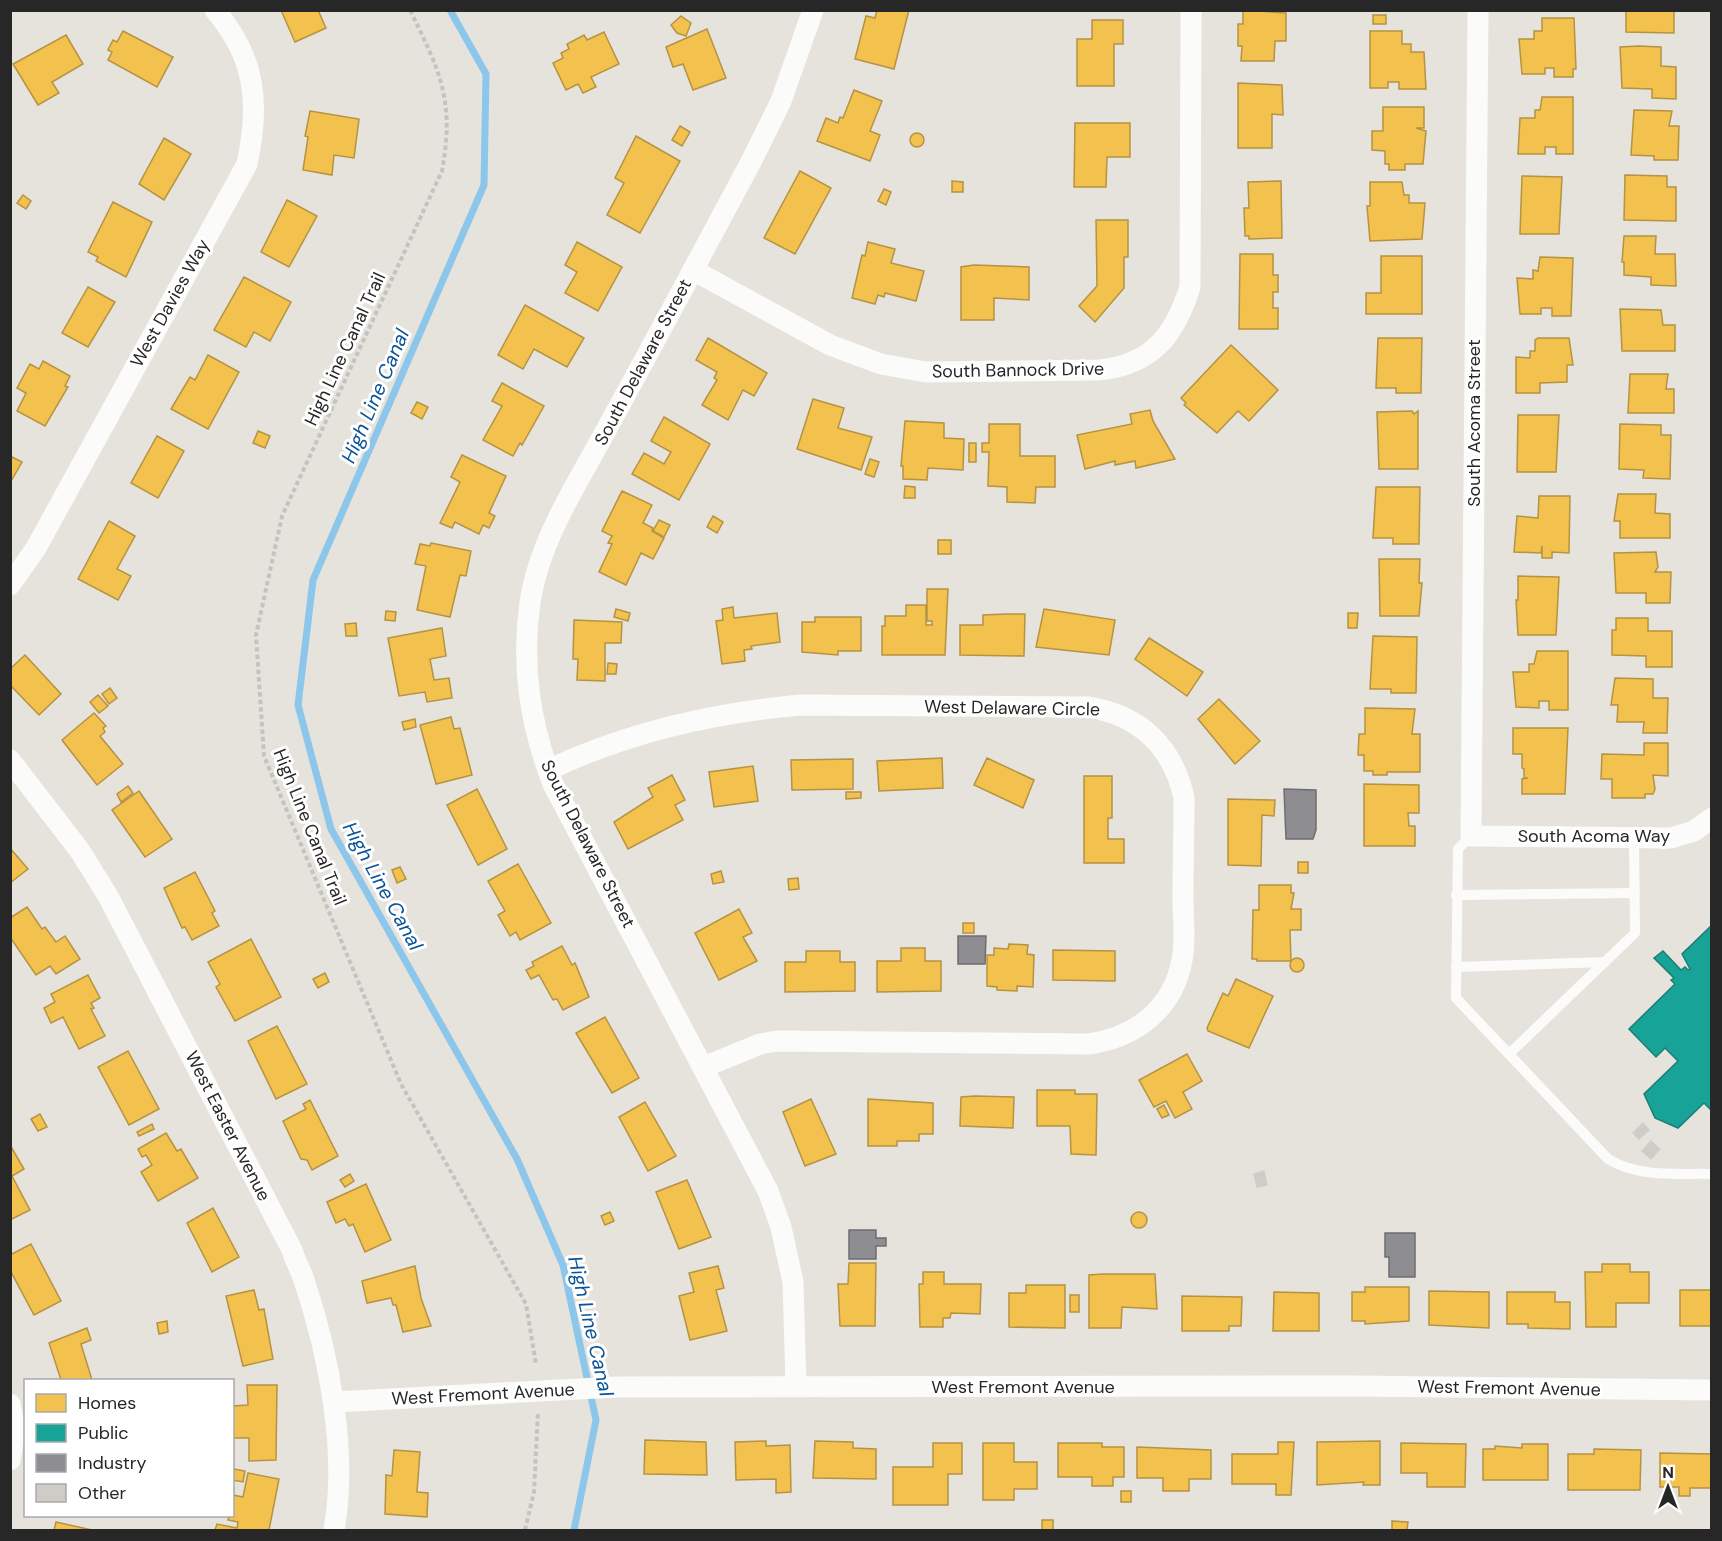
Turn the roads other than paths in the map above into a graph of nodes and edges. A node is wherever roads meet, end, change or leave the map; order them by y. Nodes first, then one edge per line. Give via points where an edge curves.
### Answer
1 (215, 10) edge
2 (813, 10) edge
3 (1191, 10) edge
4 (1478, 10) edge
5 (693, 270) junction
6 (10, 585) edge
7 (10, 760) edge
8 (548, 770) junction
9 (1712, 818) edge
10 (1471, 836) junction
11 (1634, 837) junction
12 (1635, 893) junction
13 (1456, 895) junction
14 (1605, 962) junction
15 (1456, 967) junction
16 (1509, 1054) junction
17 (704, 1067) junction
18 (1712, 1174) edge
19 (796, 1386) junction
20 (1712, 1390) edge
21 (334, 1402) junction
22 (10, 1404) edge
23 (10, 1460) edge
24 (334, 1530) edge

1 - 6 street, West Davies Way via 237,42 250,75 255,107 247,164 36,548
2 - 5 street, South Delaware Street via 781,102
3 - 5 street, South Bannock Drive via 1190,287 1172,331 1142,358 1116,369 1099,370 926,372 881,364 830,345
4 - 10 street, South Acoma Street
5 - 8 street, South Delaware Street via 552,530 538,570 525,647 526,684 536,736
7 - 21 street, West Easter Avenue via 80,850 108,896 292,1250 304,1278
8 - 17 street, South Delaware Street
8 - 17 street, West Delaware Circle via 632,736 699,718 755,709 800,705 1077,707 1110,710 1135,722 1163,747 1179,776 1184,798 1182,959 1175,985 1163,1005 1135,1030 1110,1041 1089,1044 777,1041
9 - 11 street, South Acoma Way via 1685,836
10 - 11 street, South Acoma Way
10 - 13 lane via 1458,849
11 - 12 lane
12 - 13 lane
12 - 14 lane via 1635,933
13 - 15 lane
14 - 15 lane
14 - 16 lane
15 - 16 lane via 1456,998
16 - 18 lane via 1608,1159 1624,1169
17 - 19 street, South Delaware Street via 768,1191 781,1227 793,1282
19 - 20 street, West Fremont Avenue
19 - 21 street, West Fremont Avenue via 616,1387
21 - 24 street, West Easter Avenue via 339,1451
22 - 23 street via 15,1429

